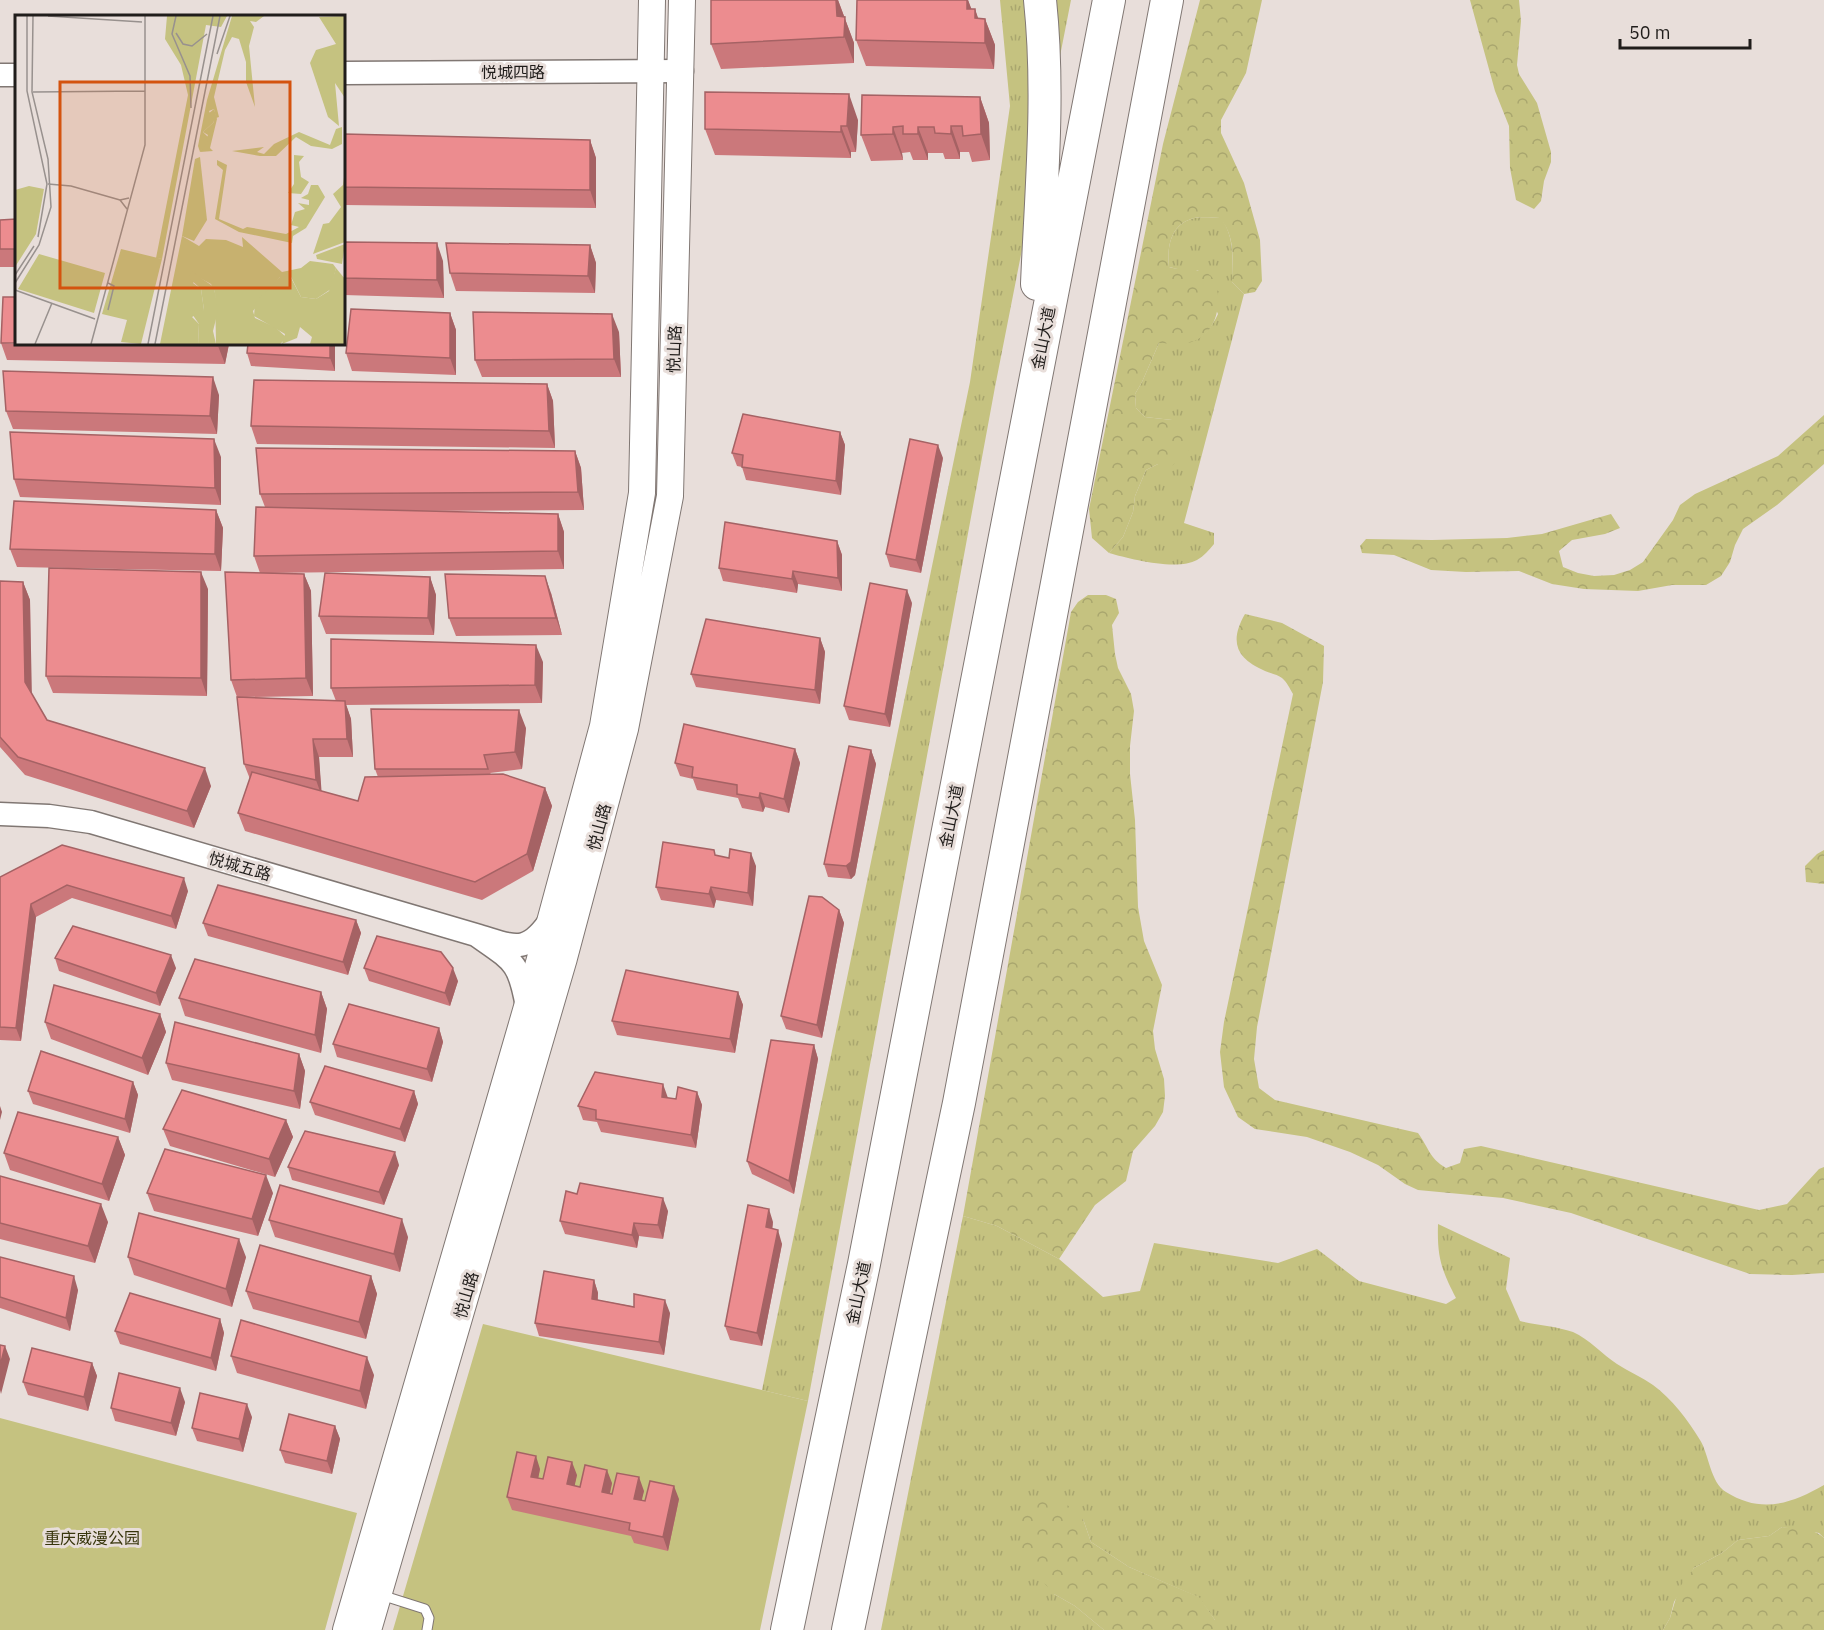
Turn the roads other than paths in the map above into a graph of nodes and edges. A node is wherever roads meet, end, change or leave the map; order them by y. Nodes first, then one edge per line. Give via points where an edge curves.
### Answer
1 (652, 0) edge
2 (682, 0) edge
3 (1040, 0) edge
4 (1109, 0) edge
5 (1167, 0) edge
6 (1177, 0) edge
7 (652, 71) junction
8 (681, 71) junction
9 (345, 73) edge
10 (1150, 94) junction
11 (1033, 386) junction
12 (0, 814) edge
13 (552, 917) junction
14 (476, 935) junction
15 (527, 1007) junction
16 (379, 1594) junction
17 (346, 1630) edge
18 (368, 1630) edge
19 (427, 1630) edge
20 (787, 1630) edge
21 (848, 1630) edge

1 - 7 main road, 悦山路
2 - 8 main road, 悦山路
3 - 11 highway via 1045,110
4 - 11 highway, 金山大道
5 - 10 highway
6 - 10 highway
7 - 8 street, 悦城四路
7 - 9 street, 悦城四路
7 - 13 main road, 悦山路 via 642,493 603,726
8 - 16 main road, 悦山路 via 670,496 625,729 564,958
10 - 21 highway via 959,1103
11 - 20 highway, 金山大道 via 867,1252
12 - 14 street, 悦城五路 via 91,822
13 - 14 street, 悦城五路 via 533,941 523,945
13 - 15 main road, 悦山路
14 - 15 street via 516,966
15 - 17 main road, 悦山路
16 - 18 main road, 悦山路
16 - 19 lane via 425,1609 429,1618

